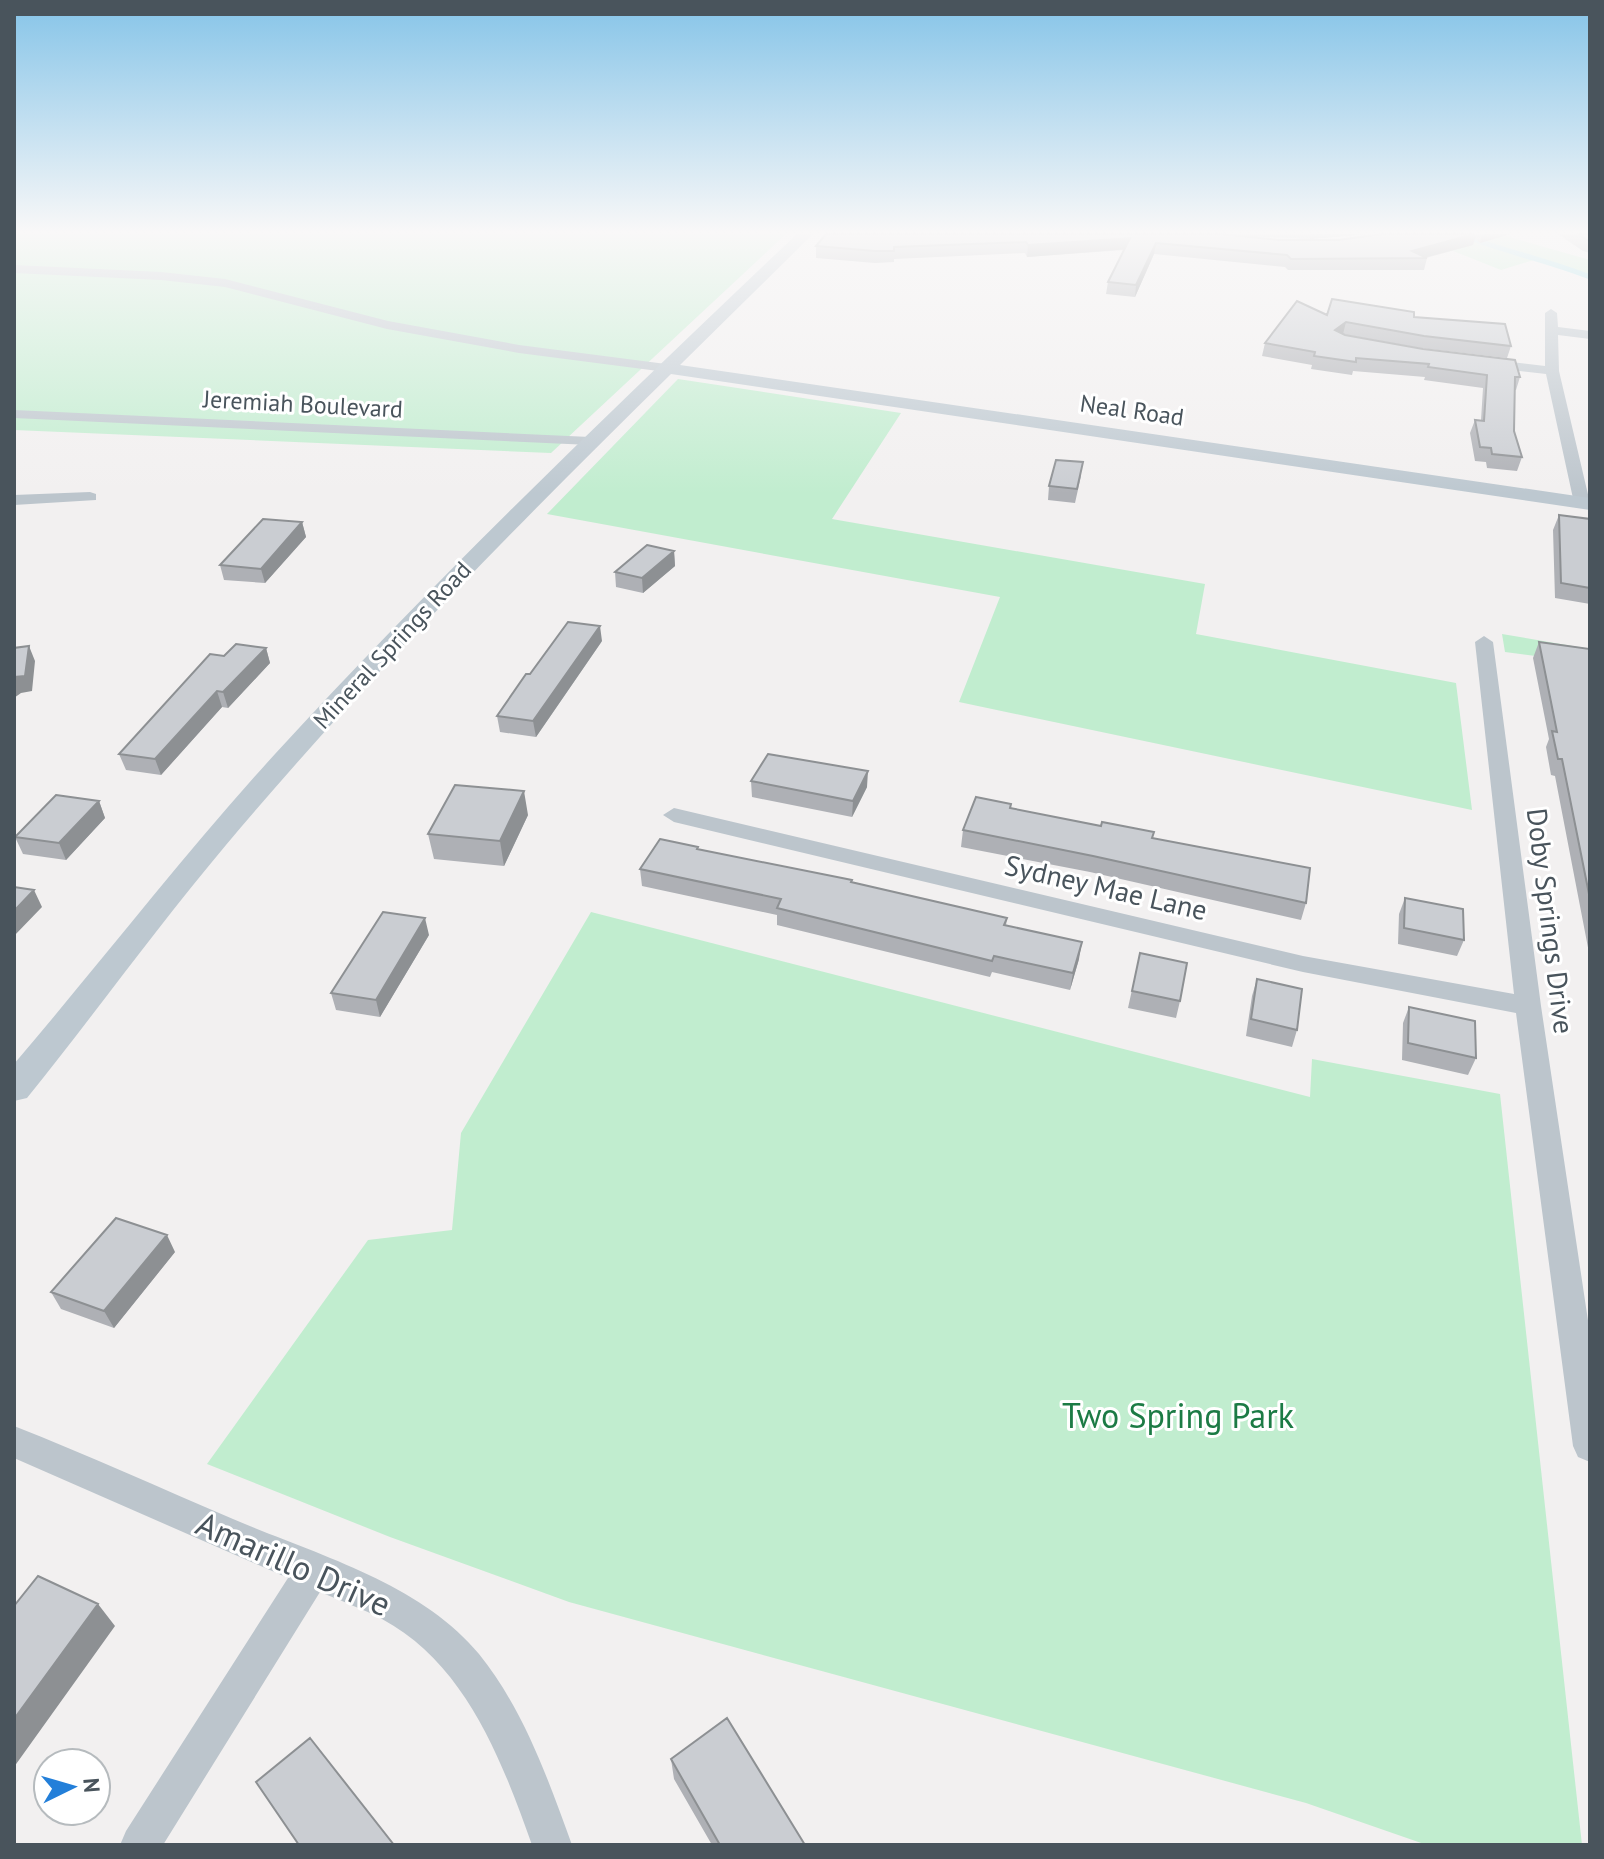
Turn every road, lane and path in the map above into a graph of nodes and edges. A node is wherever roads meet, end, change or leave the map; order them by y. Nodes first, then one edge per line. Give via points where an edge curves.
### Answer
1 (371, 321) edge
2 (715, 321) edge
3 (1551, 321) edge
4 (1552, 330) junction
5 (1590, 335) edge
6 (1466, 360) edge
7 (666, 368) junction
8 (1552, 371) junction
9 (14, 414) edge
10 (590, 441) junction
11 (90, 497) dead end
12 (14, 500) edge
13 (1586, 504) edge
14 (1484, 642) dead end
15 (674, 815) dead end
16 (1528, 1006) junction
17 (14, 1088) edge
18 (14, 1442) edge
19 (1590, 1446) edge
20 (314, 1569) junction
21 (140, 1845) edge
22 (552, 1845) edge

1 - 7 street via 519,349
2 - 7 street, Mineral Springs Road
3 - 4 street
4 - 5 street
4 - 8 street
6 - 8 street
7 - 10 street, Mineral Springs Road
7 - 13 street, Neal Road
8 - 13 street
9 - 10 street, Jeremiah Boulevard
10 - 17 street, Mineral Springs Road via 271,777
11 - 12 street
14 - 16 street, Doby Springs Drive
15 - 16 street, Sydney Mae Lane via 1303,964
16 - 19 street, Doby Springs Drive
18 - 20 street, Amarillo Drive
20 - 21 street
20 - 22 street, Amarillo Drive via 397,1607 446,1645 487,1695 519,1756

